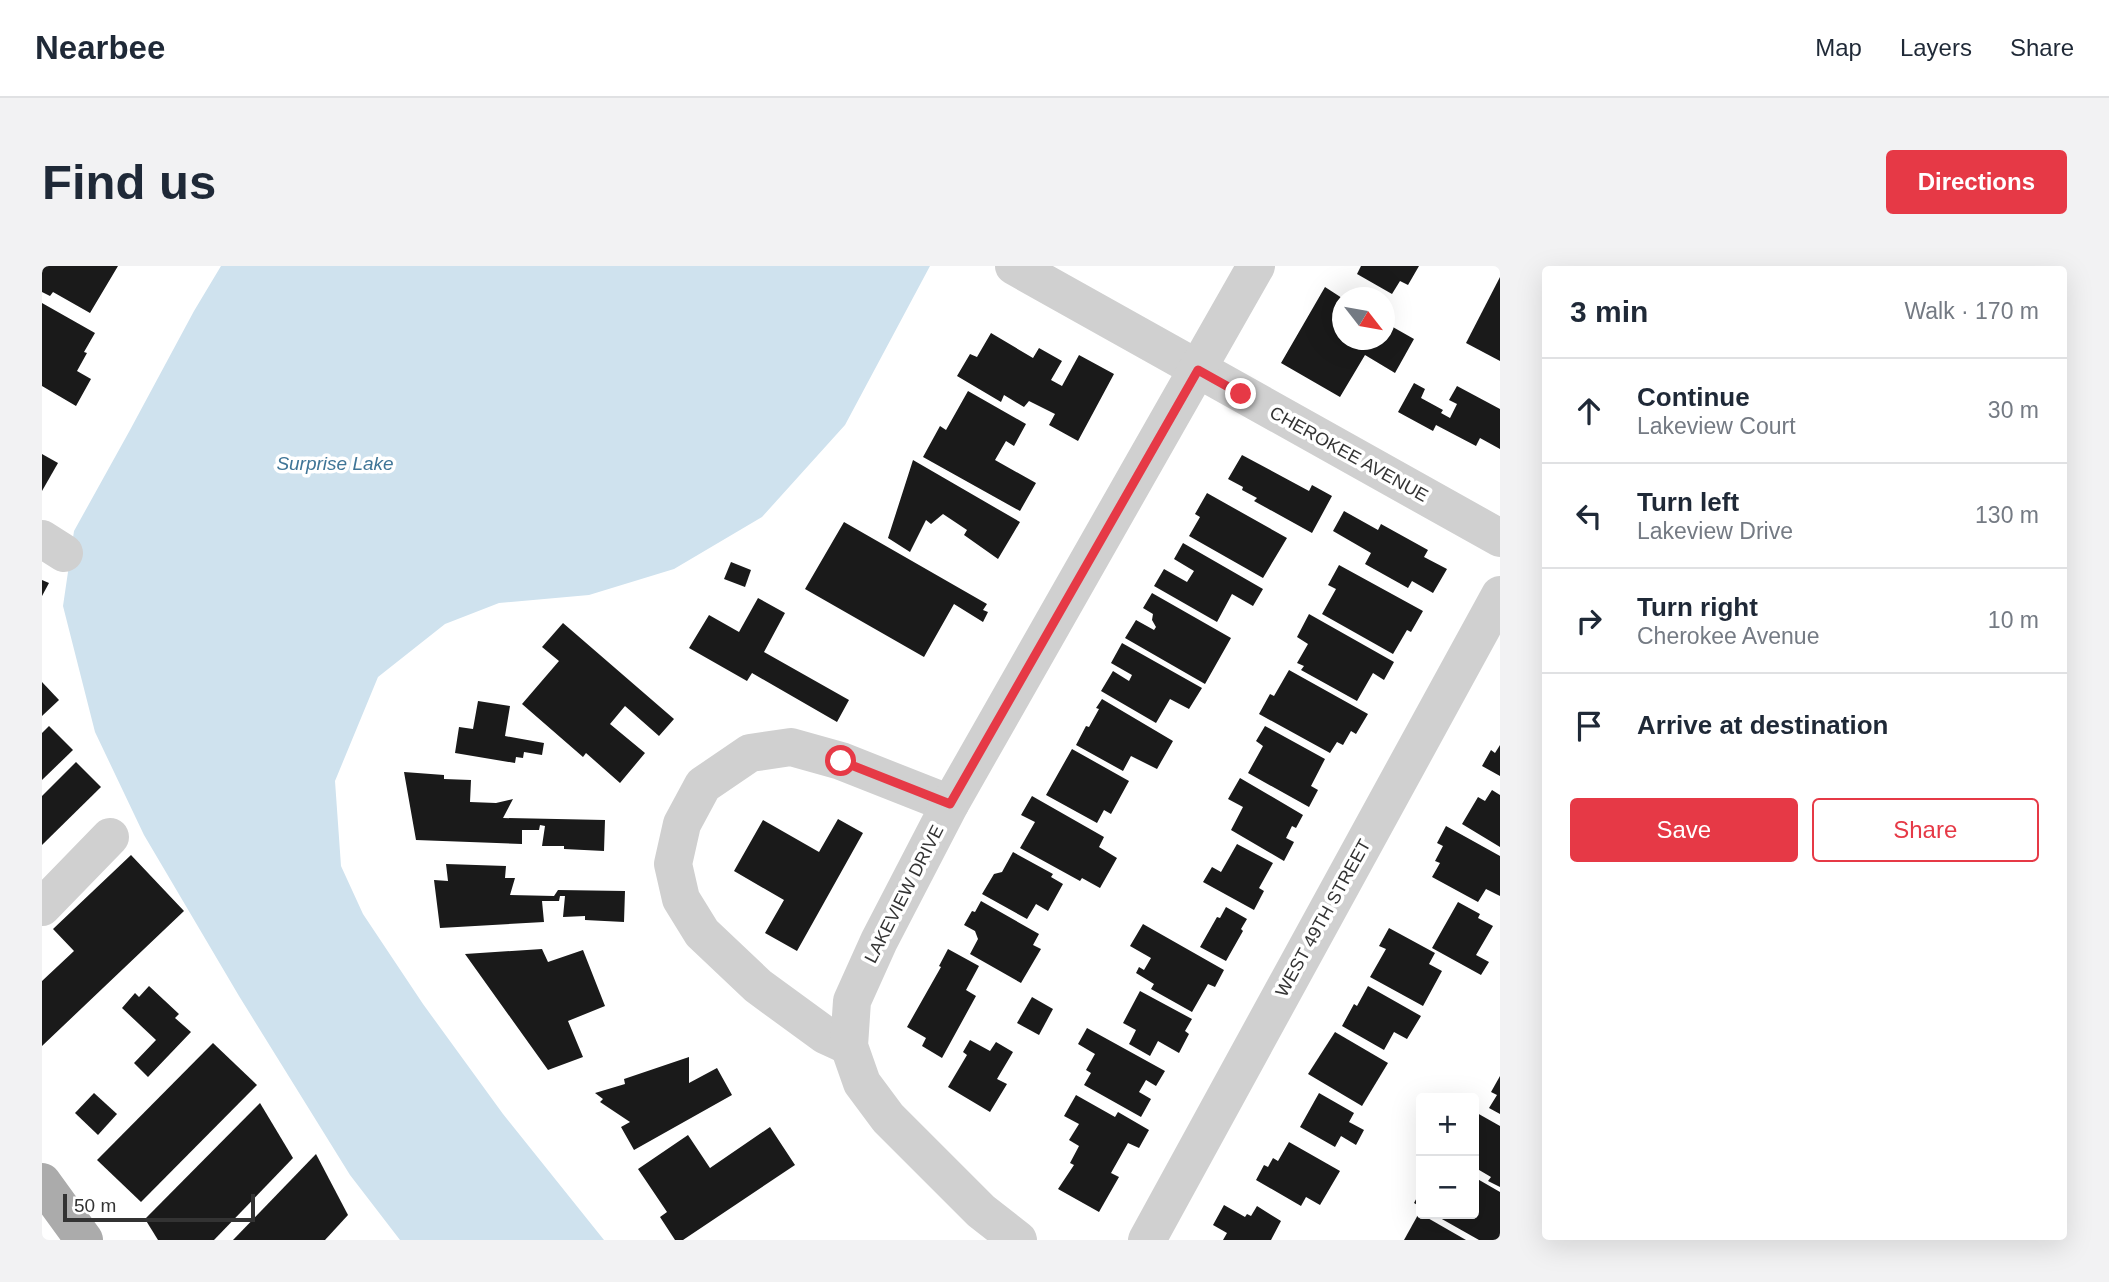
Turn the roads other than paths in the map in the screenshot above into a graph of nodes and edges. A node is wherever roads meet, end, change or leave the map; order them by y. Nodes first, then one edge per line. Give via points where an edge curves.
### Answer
1 (1014, 266) edge
2 (1256, 266) edge
3 (1198, 370) junction
4 (1500, 538) edge
5 (1500, 596) edge
6 (950, 804) junction
7 (110, 836) dead end
8 (42, 907) edge
9 (849, 1046) junction
10 (42, 1182) edge
11 (84, 1240) edge
12 (1018, 1240) edge
13 (1147, 1240) edge

1 - 3 street, CHEROKEE AVENUE
2 - 3 street, LAKEVIEW DRIVE
3 - 4 street, CHEROKEE AVENUE
3 - 6 street, LAKEVIEW DRIVE
5 - 13 street, WEST 49TH STREET
6 - 9 street, LAKEVIEW DRIVE via 852,1001
6 - 9 street via 841,761 791,747 750,753 702,785 682,824 673,864 681,899 702,933 758,986 825,1035
7 - 8 street
9 - 12 street, LAKEVIEW DRIVE via 862,1083 888,1118 981,1211
10 - 11 main road

